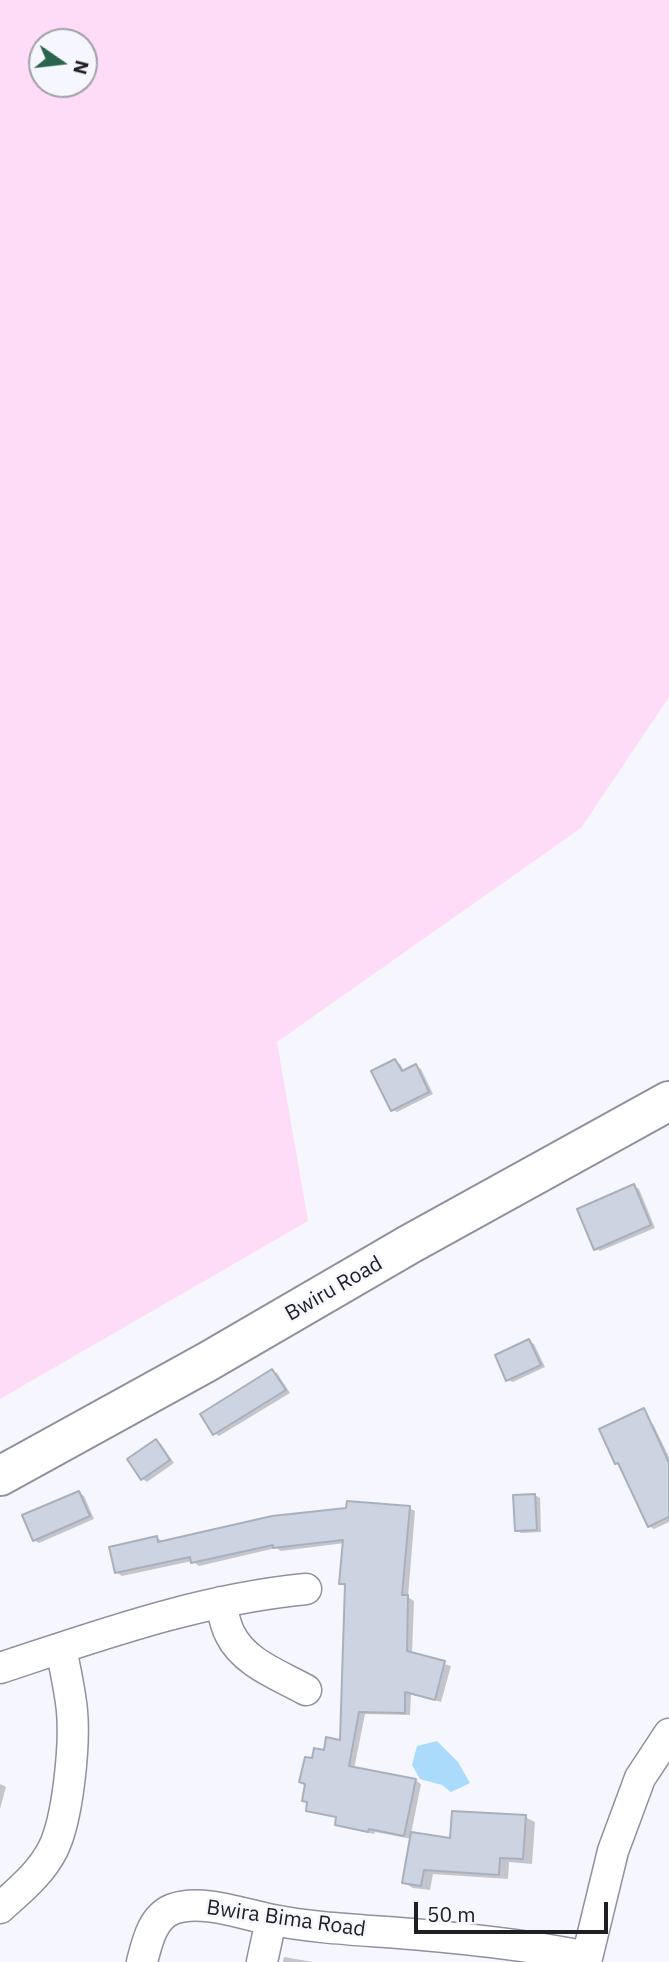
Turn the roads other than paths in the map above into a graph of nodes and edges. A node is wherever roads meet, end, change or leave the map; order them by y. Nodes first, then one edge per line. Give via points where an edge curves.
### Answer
1 (669, 1101) edge
2 (0, 1476) edge
3 (306, 1590) dead end
4 (221, 1602) junction
5 (61, 1648) junction
6 (0, 1668) edge
7 (306, 1690) dead end
8 (669, 1734) edge
9 (0, 1908) edge
10 (271, 1920) junction
11 (587, 1959) edge
12 (142, 1962) edge
13 (262, 1962) edge

1 - 2 main road, Bwiru Road
3 - 4 street
4 - 5 street
4 - 7 street via 229,1633 240,1650
5 - 6 street
5 - 9 street via 72,1712 66,1805 54,1848 33,1879
8 - 11 street via 640,1778 613,1851
10 - 11 street, Bwira Bima Road via 534,1947
10 - 12 street, Bwira Bima Road via 215,1907 173,1909 156,1921
10 - 13 street

